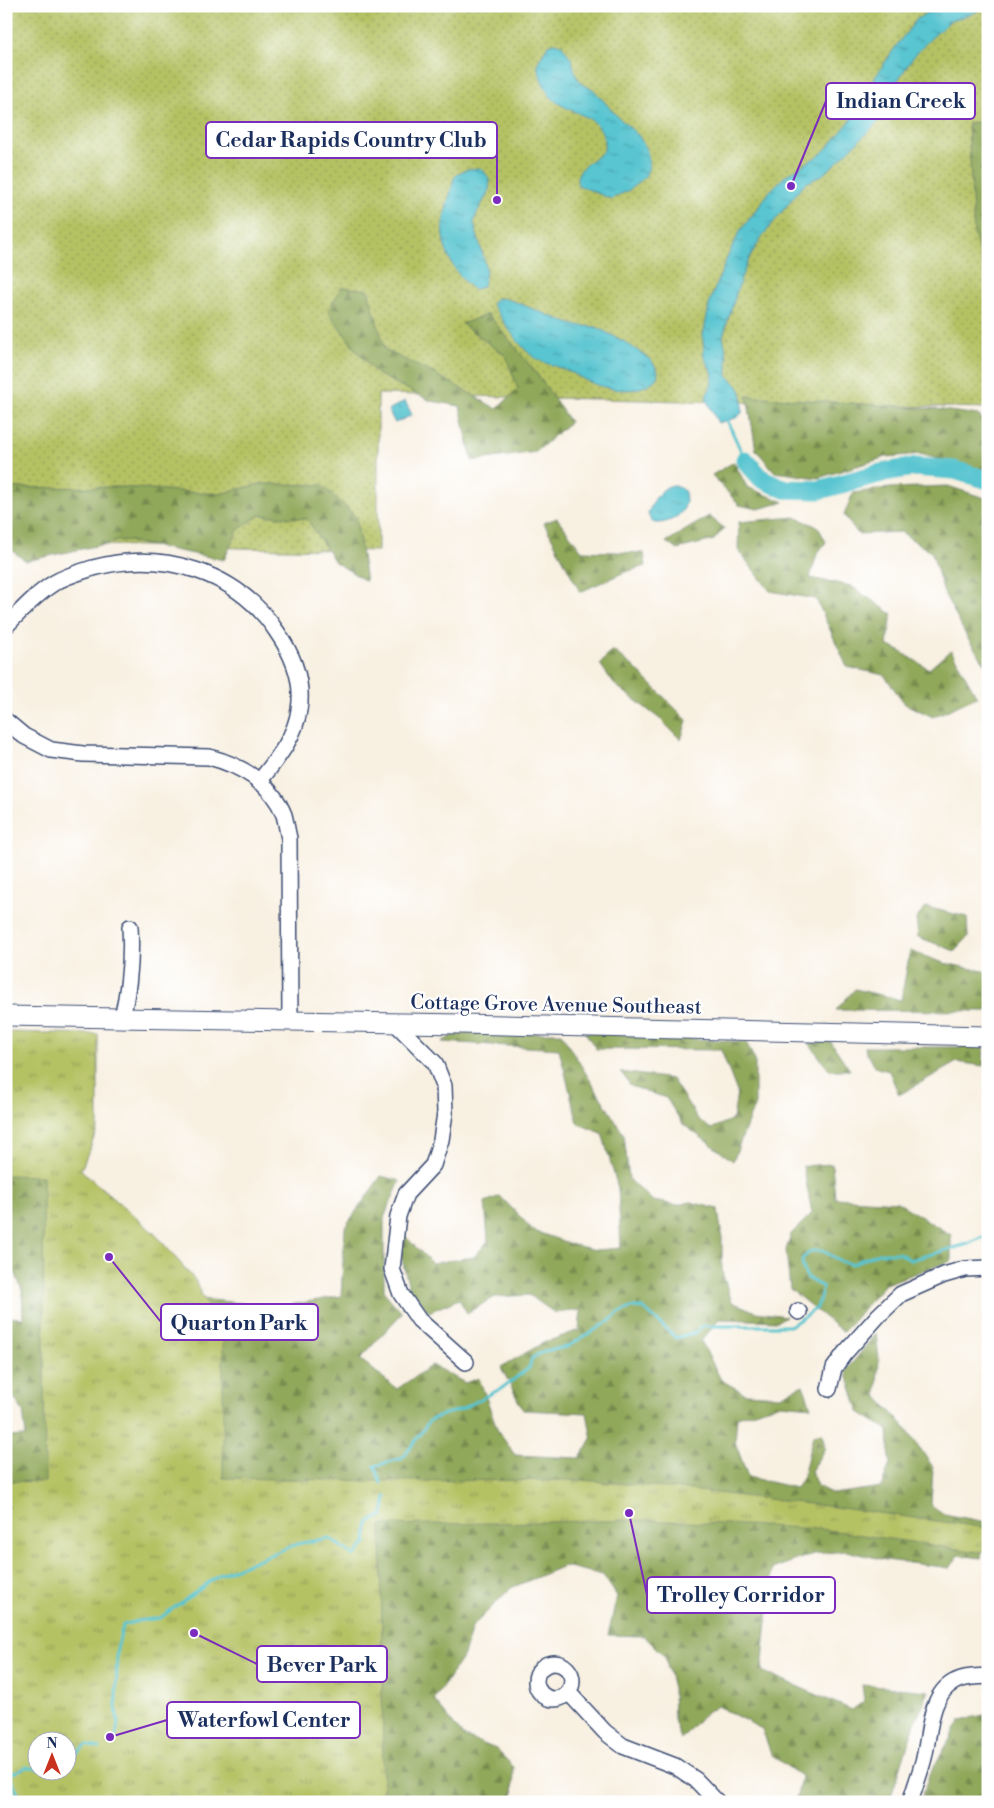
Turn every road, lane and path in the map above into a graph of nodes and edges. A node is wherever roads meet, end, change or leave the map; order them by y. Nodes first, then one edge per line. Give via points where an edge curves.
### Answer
1 (6, 626) edge
2 (6, 722) edge
3 (259, 782) junction
4 (130, 928) dead end
5 (6, 1016) edge
6 (122, 1018) junction
7 (290, 1022) junction
8 (394, 1022) junction
9 (988, 1036) edge
10 (988, 1268) edge
11 (466, 1362) dead end
12 (829, 1389) dead end
13 (988, 1676) edge
14 (568, 1693) dead end
15 (714, 1801) edge
16 (910, 1802) edge

1 - 3 street via 55,582 114,562 168,563 220,579 259,608 272,624 294,662 300,684 294,730
2 - 3 street via 51,750 83,754 209,757 229,762
3 - 7 street via 274,796 289,838
4 - 6 street via 128,993
5 - 6 main road, Cottage Grove Avenue Southeast
6 - 7 main road, Cottage Grove Avenue Southeast
7 - 8 main road, Cottage Grove Avenue Southeast
8 - 9 main road, Cottage Grove Avenue Southeast
8 - 11 street via 435,1063 444,1086 445,1113 433,1165 406,1194 398,1216 392,1269 401,1294 419,1320
10 - 12 street via 965,1269 944,1275 902,1294 844,1354 834,1368
13 - 16 street via 953,1682 941,1694 932,1710 924,1756
14 - 15 street via 623,1746 675,1766 696,1780

